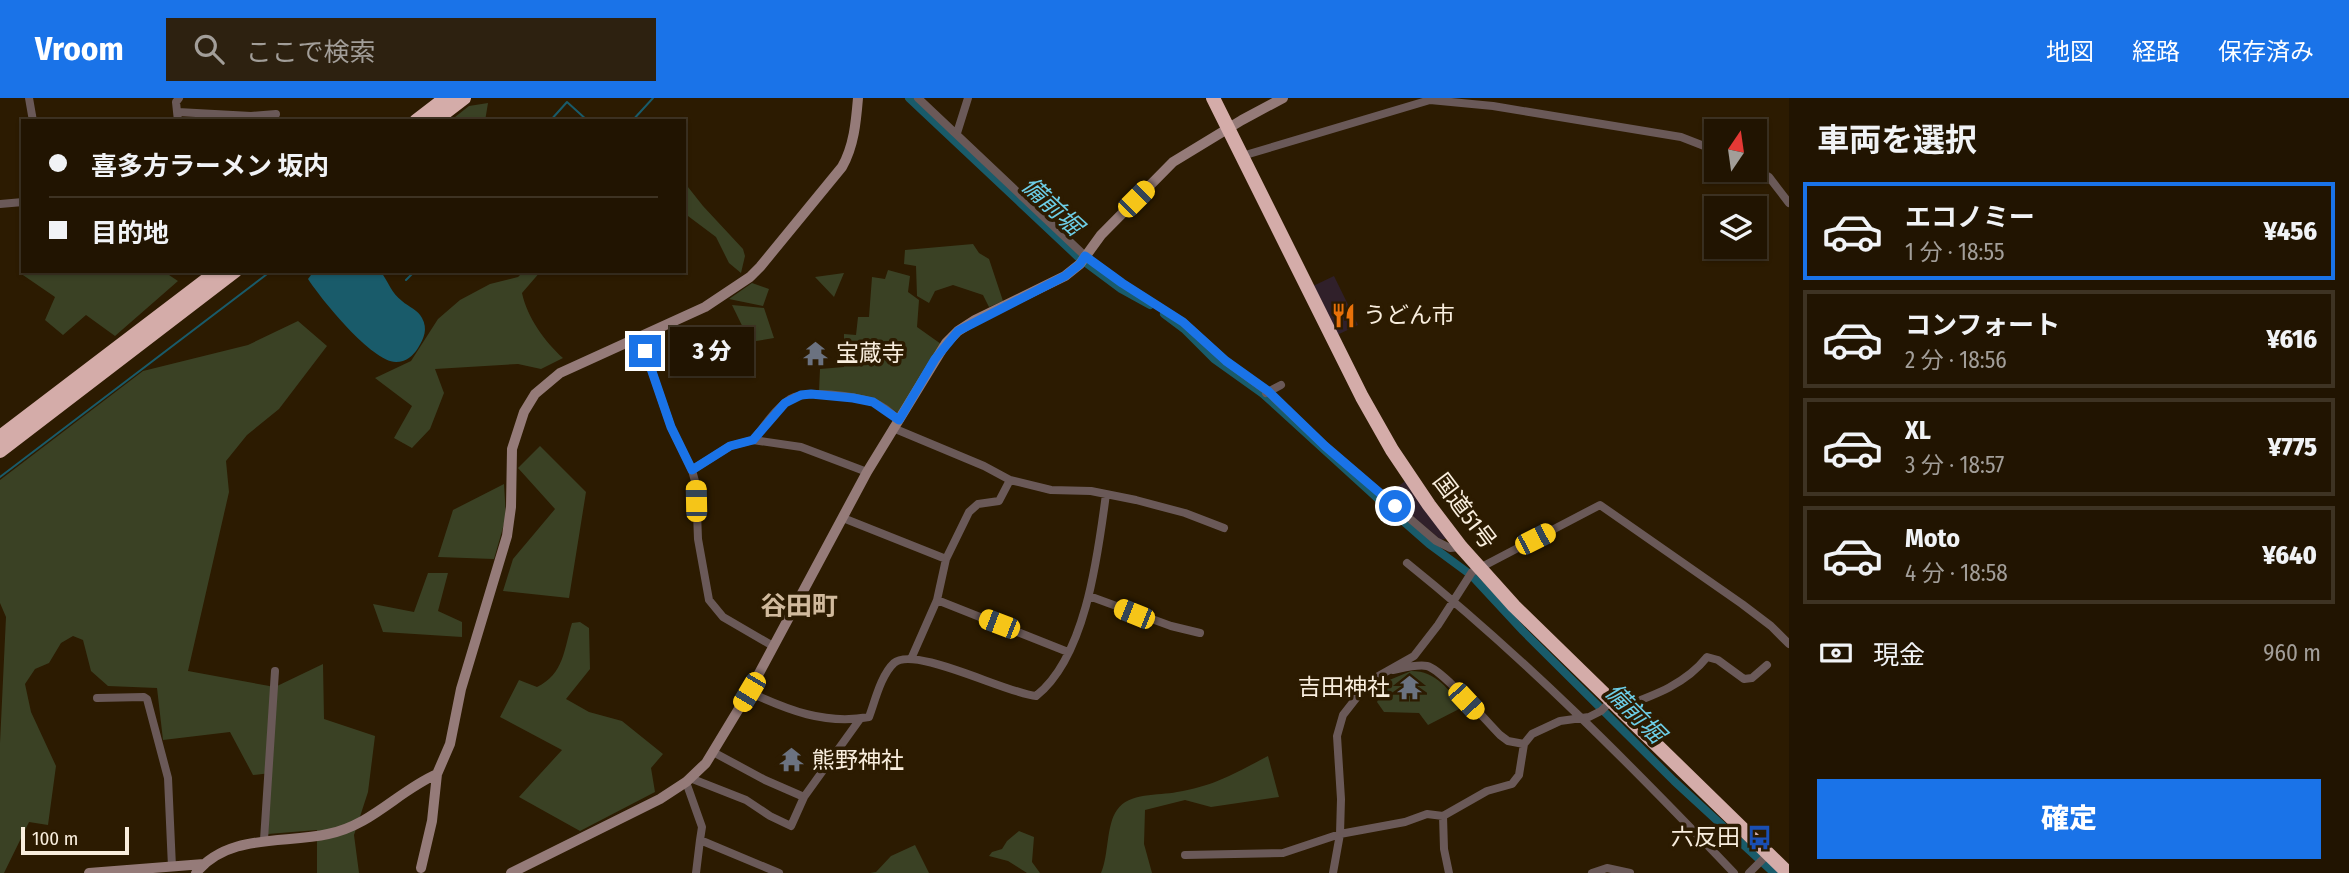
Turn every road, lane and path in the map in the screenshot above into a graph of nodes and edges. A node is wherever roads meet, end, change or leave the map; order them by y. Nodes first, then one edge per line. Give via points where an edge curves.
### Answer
1 (29, 98) edge
2 (179, 98) edge
3 (466, 98) edge
4 (858, 98) edge
5 (918, 98) edge
6 (968, 98) edge
7 (1213, 98) edge
8 (1283, 98) edge
9 (1429, 99) edge
10 (448, 103) edge
11 (276, 114) dead end
12 (178, 116) edge
13 (33, 119) edge
14 (251, 119) edge
15 (420, 119) edge
16 (436, 119) edge
17 (1228, 128) junction
18 (957, 133) junction
19 (1704, 146) edge
20 (1242, 156) junction
21 (1768, 176) edge
22 (21, 202) edge
23 (1789, 203) edge
24 (0, 204) edge
25 (1083, 259) junction
26 (215, 273) edge
27 (232, 273) edge
28 (643, 336) junction
29 (1281, 385) dead end
30 (1267, 392) junction
31 (896, 424) junction
32 (0, 437) edge
33 (753, 440) junction
34 (0, 451) edge
35 (692, 470) junction
36 (867, 472) junction
37 (1010, 480) junction
38 (1106, 494) junction
39 (843, 518) junction
40 (1224, 528) dead end
41 (1461, 547) junction
42 (946, 559) junction
43 (1407, 563) dead end
44 (1479, 568) junction
45 (1089, 596) junction
46 (937, 600) junction
47 (1454, 601) junction
48 (1200, 633) dead end
49 (1789, 644) edge
50 (773, 646) junction
51 (1068, 652) junction
52 (911, 659) junction
53 (1768, 665) dead end
54 (1390, 669) junction
55 (275, 671) dead end
56 (749, 692) junction
57 (97, 698) dead end
58 (1609, 707) junction
59 (1578, 717) junction
60 (860, 719) junction
61 (1524, 744) junction
62 (713, 752) junction
63 (437, 774) junction
64 (688, 780) junction
65 (804, 797) junction
66 (1443, 816) junction
67 (1340, 834) junction
68 (264, 840) junction
69 (700, 840) junction
70 (1185, 855) dead end
71 (1763, 859) junction
72 (172, 867) junction
73 (200, 869) edge
74 (421, 871) edge
75 (89, 873) edge
76 (511, 873) edge
77 (696, 873) edge
78 (779, 873) edge
79 (1333, 873) edge
80 (1449, 873) edge
81 (1592, 873) edge
82 (1630, 873) edge
83 (1734, 873) edge
84 (1749, 873) edge
85 (1788, 873) edge

1 - 13 street
2 - 12 street
3 - 10 highway
4 - 28 street via 847,158 760,267 705,307
5 - 18 street
6 - 18 street
7 - 17 highway, 国道51号
8 - 17 street
9 - 19 street via 1681,137
9 - 20 street
10 - 15 highway
10 - 16 highway
11 - 14 street
12 - 14 street
17 - 20 highway, 国道51号
17 - 25 street via 1173,162
18 - 25 street
20 - 41 highway, 国道51号 via 1386,439
21 - 23 street
22 - 24 street
25 - 30 street via 1174,316
25 - 31 street via 1065,276 958,331 935,359
26 - 32 highway
27 - 34 highway
28 - 35 street via 671,427
28 - 63 street via 560,373 542,387 524,412 512,450 507,536 461,689 450,744
29 - 30 street
30 - 41 street via 1436,541 1450,548
31 - 33 street via 873,402 811,394 785,403
31 - 36 street
31 - 37 street
33 - 35 street via 730,446
33 - 36 street via 801,447
35 - 50 street via 698,539 712,606
36 - 39 street
37 - 38 street
37 - 42 street via 999,501 973,506
38 - 40 street via 1185,513
38 - 45 street
39 - 42 street
39 - 50 street
41 - 44 highway, 国道51号
42 - 46 street
43 - 47 street
44 - 47 street
44 - 49 street via 1600,505 1742,604
44 - 58 highway, 国道51号
45 - 48 street
45 - 51 street
46 - 51 street
46 - 52 street
47 - 54 street via 1414,656
47 - 59 street
50 - 56 street
51 - 52 street via 1055,678 1036,696
52 - 60 street via 892,664 869,718
53 - 58 street via 1744,679 1707,657 1697,670 1668,688
54 - 61 street via 1431,667 1500,735
54 - 67 street via 1361,692 1338,727
55 - 68 street
56 - 60 street via 817,718
56 - 62 street
57 - 72 street via 147,699 168,778
58 - 59 street
58 - 71 highway, 国道51号
59 - 61 street via 1546,726
59 - 83 street
60 - 65 street
61 - 66 street via 1519,775 1512,784 1487,791
62 - 64 street
62 - 65 street
63 - 68 street via 365,822 328,834
63 - 74 street
64 - 65 street via 746,800 791,826
64 - 69 street via 702,827
64 - 76 street via 660,799
66 - 67 street via 1427,814
66 - 80 street
67 - 70 street via 1283,853
67 - 79 street
68 - 73 street via 217,855
69 - 77 street
69 - 78 street
71 - 84 street
71 - 85 highway, 国道51号
72 - 73 street
72 - 75 street
81 - 82 street via 1607,868

